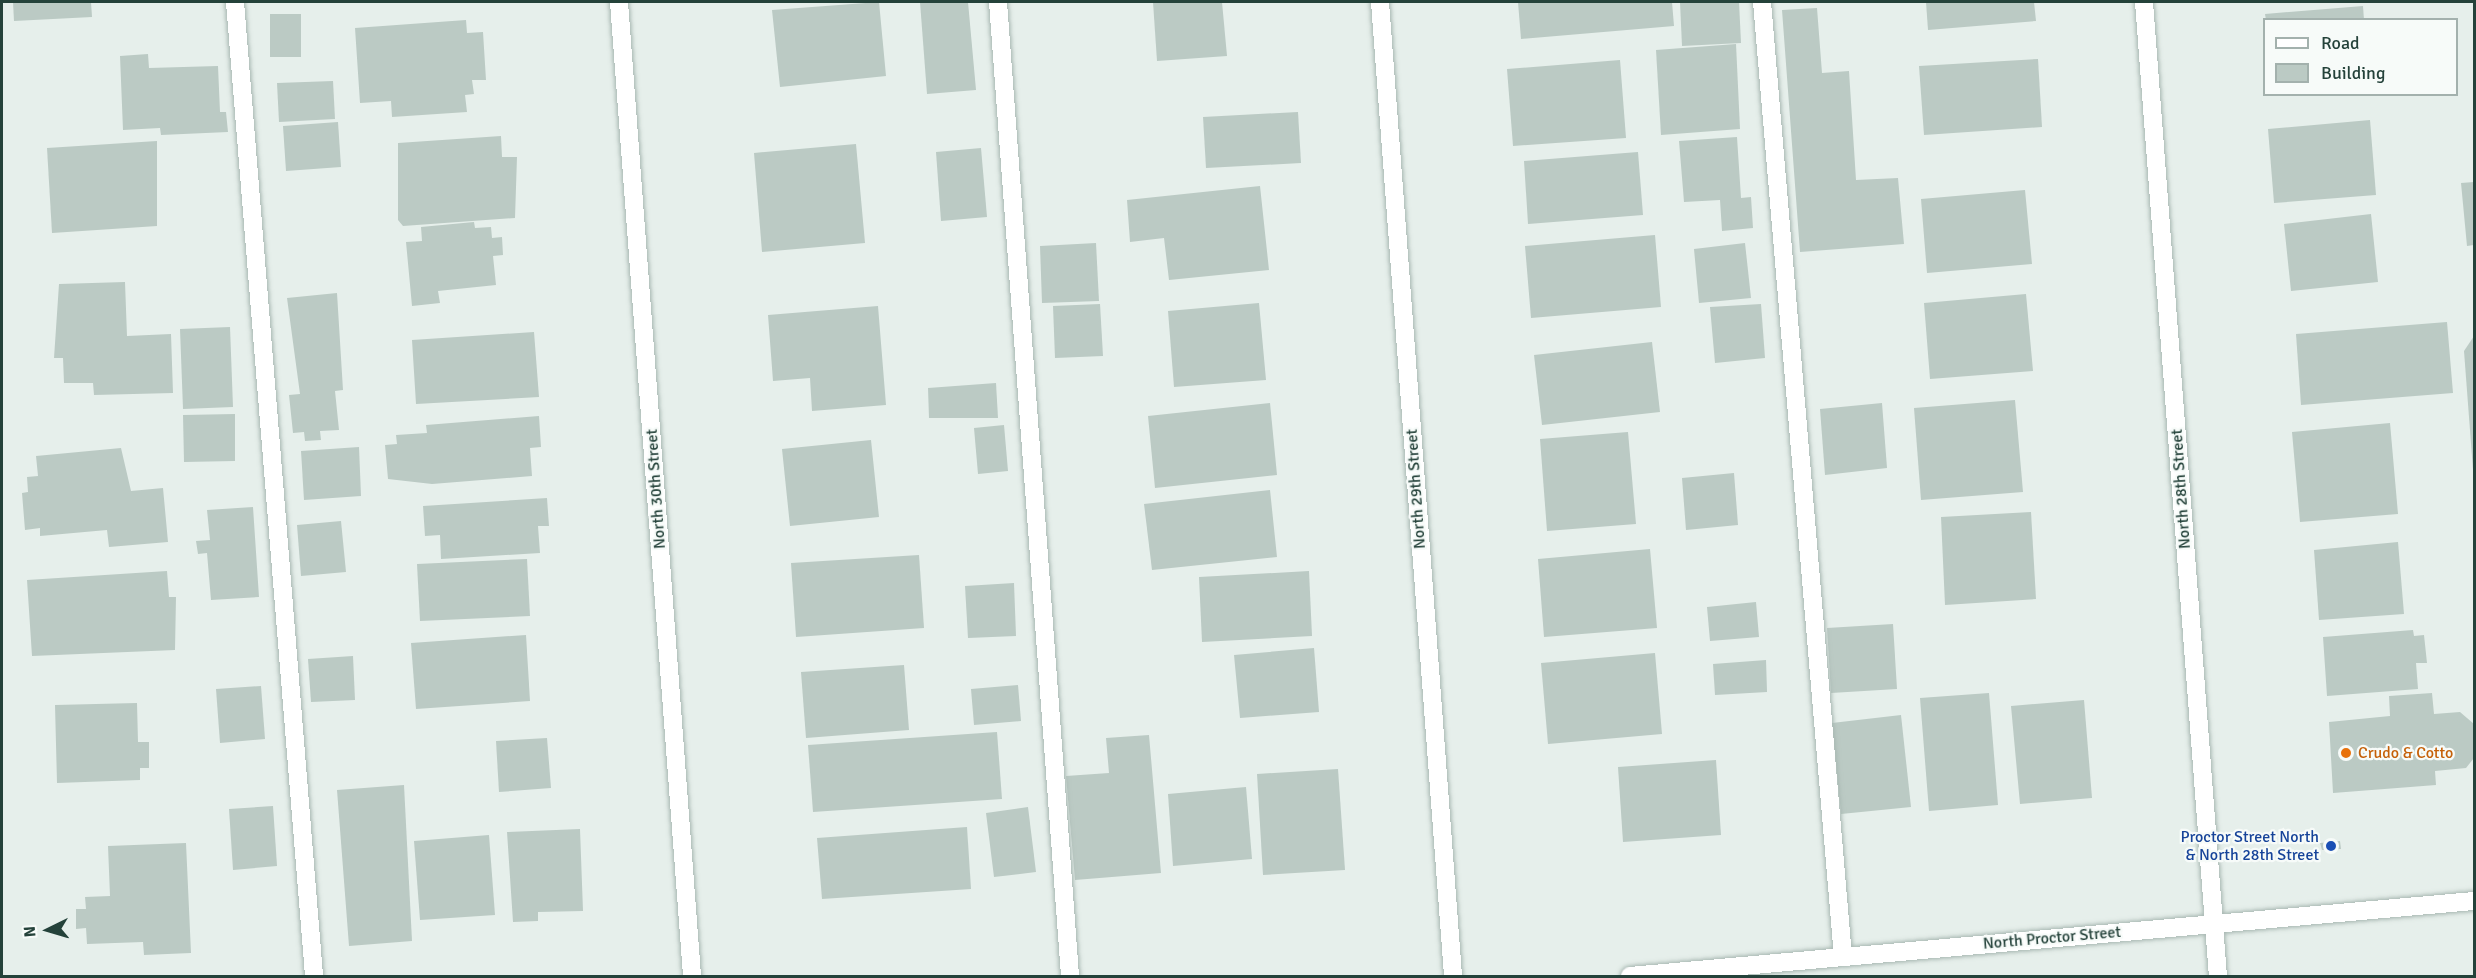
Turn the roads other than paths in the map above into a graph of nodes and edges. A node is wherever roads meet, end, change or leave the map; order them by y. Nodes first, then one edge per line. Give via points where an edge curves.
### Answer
1 (235, 2) edge
2 (619, 2) edge
3 (998, 2) edge
4 (1380, 2) edge
5 (1762, 2) edge
6 (2144, 2) edge
7 (2475, 901) edge
8 (2213, 925) junction
9 (1843, 957) junction
10 (314, 976) edge
11 (692, 976) edge
12 (1070, 976) edge
13 (1453, 976) edge
14 (1630, 976) edge
15 (2217, 976) edge

1 - 10 street
2 - 11 street, North 30th Street
3 - 12 street
4 - 13 street, North 29th Street
5 - 9 street
6 - 8 street, North 28th Street
7 - 8 street, North Proctor Street
8 - 9 street, North Proctor Street
8 - 15 street, North 28th Street
9 - 14 street, North Proctor Street

